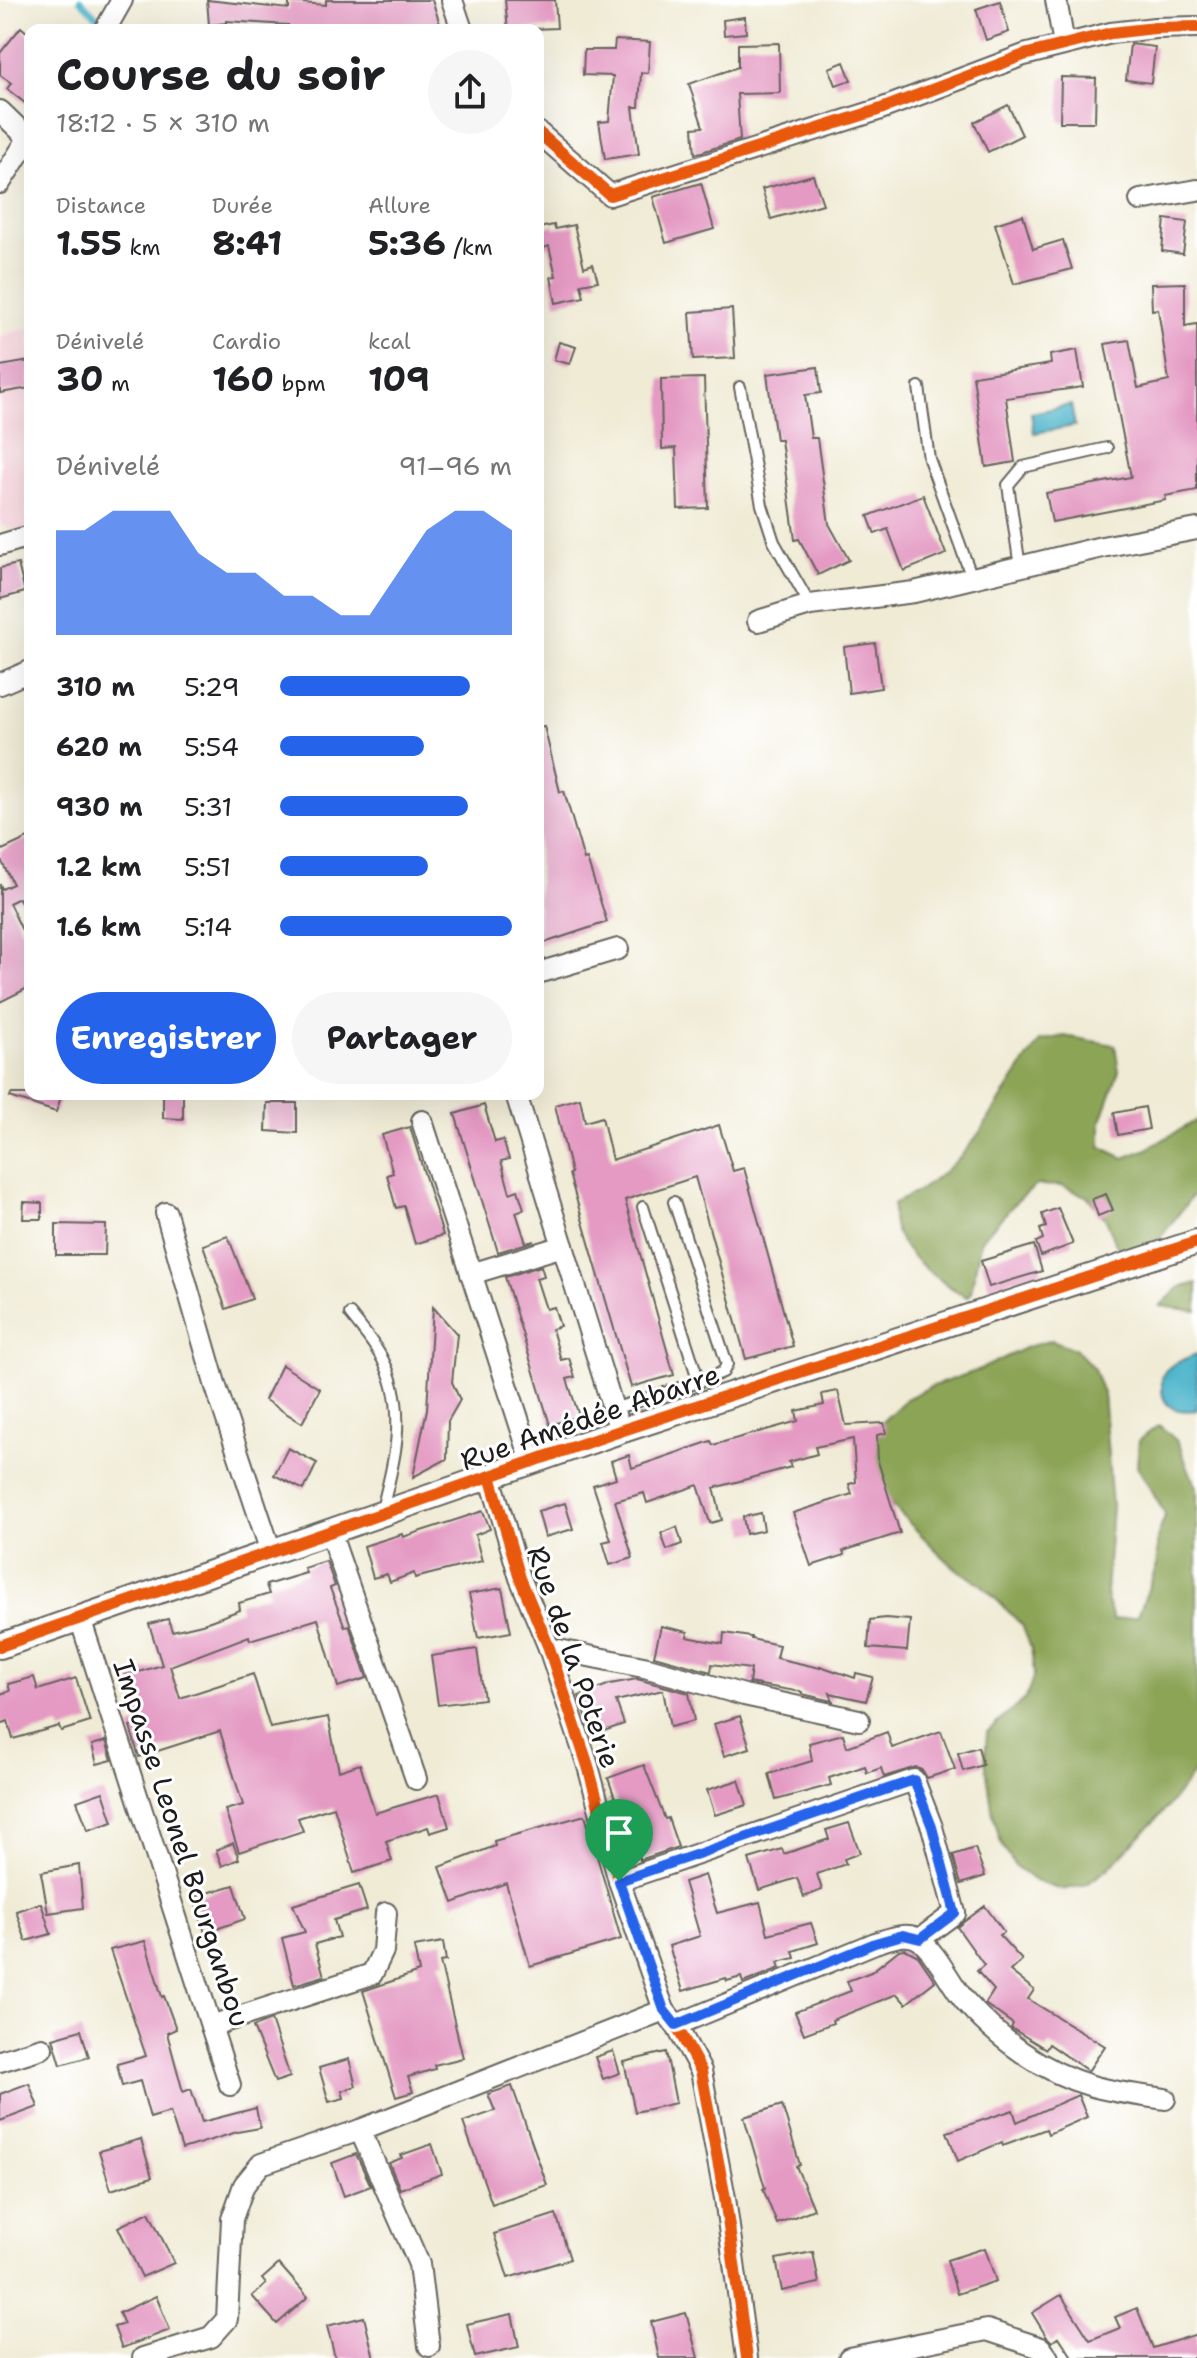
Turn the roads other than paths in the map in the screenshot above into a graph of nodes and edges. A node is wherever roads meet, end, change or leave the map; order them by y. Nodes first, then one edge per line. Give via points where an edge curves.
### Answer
1 (122, 0) edge
2 (452, 0) edge
3 (1056, 0) edge
4 (109, 24) edge
5 (460, 24) edge
6 (1197, 27) edge
7 (1064, 44) junction
8 (0, 111) edge
9 (24, 133) edge
10 (544, 137) edge
11 (20, 167) edge
12 (0, 183) edge
13 (1197, 190) edge
14 (1140, 200) dead end
15 (740, 387) dead end
16 (919, 387) dead end
17 (1107, 448) dead end
18 (1197, 529) edge
19 (24, 538) edge
20 (0, 545) edge
21 (1020, 567) junction
22 (972, 578) junction
23 (810, 605) junction
24 (758, 621) dead end
25 (24, 674) edge
26 (0, 684) edge
27 (618, 949) dead end
28 (544, 971) edge
29 (518, 1100) edge
30 (422, 1121) dead end
31 (674, 1202) dead end
32 (643, 1207) dead end
33 (166, 1213) dead end
34 (1197, 1242) edge
35 (563, 1246) junction
36 (471, 1274) junction
37 (350, 1314) dead end
38 (699, 1382) junction
39 (616, 1420) junction
40 (532, 1462) junction
41 (490, 1476) junction
42 (381, 1514) junction
43 (330, 1532) junction
44 (271, 1552) junction
45 (80, 1618) junction
46 (0, 1646) edge
47 (549, 1648) junction
48 (859, 1720) dead end
49 (416, 1779) dead end
50 (619, 1881) junction
51 (386, 1913) dead end
52 (920, 1939) junction
53 (670, 2017) junction
54 (211, 2026) junction
55 (42, 2048) dead end
56 (0, 2061) edge
57 (230, 2085) dead end
58 (1165, 2099) dead end
59 (360, 2130) junction
60 (429, 2346) dead end
61 (143, 2358) edge
62 (747, 2358) edge
63 (849, 2358) edge
64 (1048, 2358) edge

1 - 4 street
2 - 5 street
3 - 7 street
6 - 7 street via 1111,33
7 - 10 street via 819,130 610,195
8 - 9 street
11 - 12 street
13 - 14 street
15 - 23 lane via 762,505 774,542
16 - 22 lane via 929,459
17 - 21 lane via 1023,467 1008,485
18 - 21 street
19 - 20 street
21 - 22 street
22 - 23 street via 914,592
23 - 24 street
25 - 26 street
27 - 28 street
29 - 35 street
30 - 36 street
31 - 38 lane via 727,1364 723,1372
32 - 38 lane
33 - 44 street
34 - 39 street, Rue Amédée Abarre
35 - 36 street
35 - 39 street
36 - 40 street
37 - 42 lane via 389,1372 397,1411 397,1440
38 - 39 lane
39 - 40 street, Rue Amédée Abarre
40 - 41 street, Rue Amédée Abarre
41 - 42 street, Rue Amédée Abarre
41 - 47 street, Rue de la Poterie via 520,1578
42 - 43 street, Rue Amédée Abarre
43 - 44 street, Rue Amédée Abarre
43 - 49 street
44 - 45 street, Rue Amédée Abarre
45 - 46 street, Rue Amédée Abarre
45 - 54 street, Impasse Leonel Bourganbou
47 - 48 street
47 - 50 street, Rue de la Poterie
50 - 52 street via 914,1780 955,1913
50 - 53 street, Rue de la Poterie
51 - 54 street via 383,1951 372,1974
52 - 53 street via 903,1935 875,1943
52 - 58 street via 966,2002 1033,2060 1090,2085
53 - 59 street
53 - 62 street, Rue de la Poterie via 701,2071 712,2118
54 - 57 street, Impasse Leonel Bourganbou
55 - 56 street
59 - 60 street via 419,2264
59 - 61 street via 261,2164 244,2185 232,2219 227,2319 211,2337
63 - 64 street via 987,2330 1041,2348

